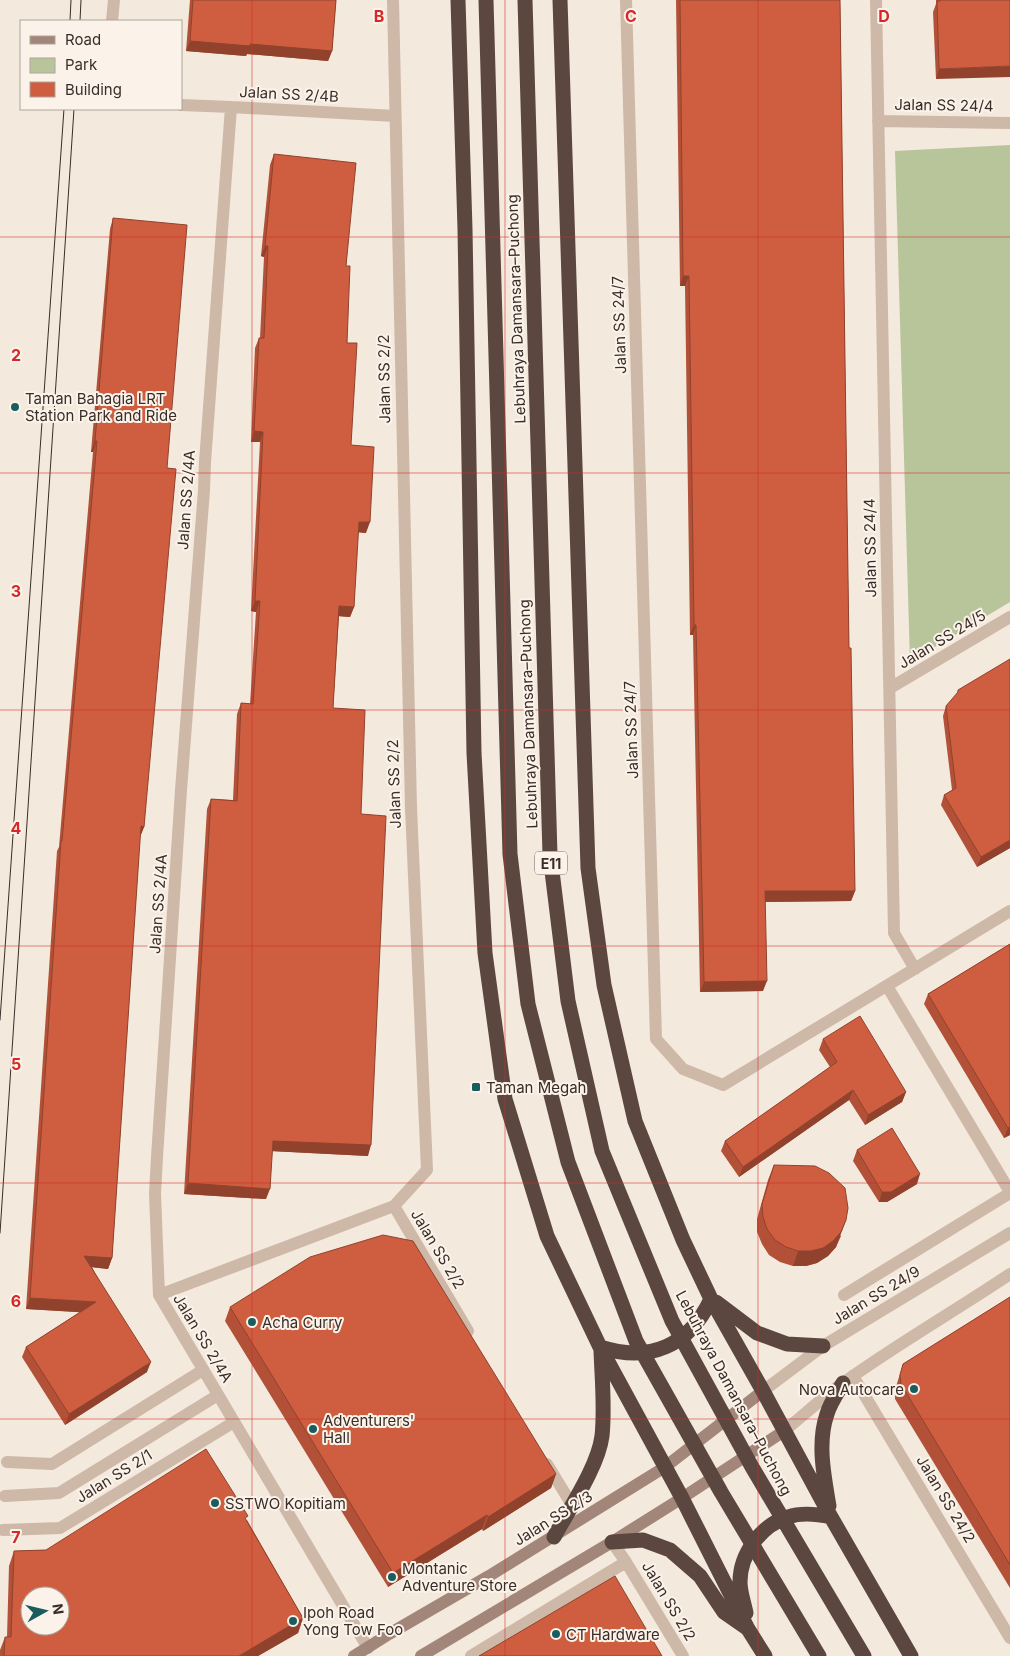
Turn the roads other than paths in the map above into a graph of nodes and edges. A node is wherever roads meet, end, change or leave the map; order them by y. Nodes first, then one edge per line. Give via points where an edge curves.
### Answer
1 (114, 0) edge
2 (393, 0) edge
3 (458, 0) edge
4 (486, 0) edge
5 (525, 0) edge
6 (560, 0) edge
7 (626, 0) edge
8 (876, 0) edge
9 (112, 20) edge
10 (182, 106) edge
11 (231, 107) junction
12 (395, 116) junction
13 (878, 121) junction
14 (1010, 123) edge
15 (1010, 617) edge
16 (890, 688) junction
17 (1010, 911) edge
18 (915, 969) junction
19 (887, 986) junction
20 (1010, 1192) edge
21 (394, 1206) junction
22 (1010, 1233) edge
23 (1010, 1274) edge
24 (158, 1295) junction
25 (844, 1295) dead end
26 (711, 1298) junction
27 (475, 1343) edge
28 (823, 1346) junction
29 (600, 1347) junction
30 (203, 1370) junction
31 (848, 1379) junction
32 (763, 1391) junction
33 (218, 1395) junction
34 (234, 1422) junction
35 (784, 1431) junction
36 (541, 1454) edge
37 (7, 1462) dead end
38 (665, 1467) junction
39 (5, 1496) dead end
40 (682, 1498) junction
41 (572, 1505) junction
42 (831, 1517) junction
43 (2, 1530) dead end
44 (554, 1537) junction
45 (612, 1542) junction
46 (626, 1562) junction
47 (748, 1629) junction
48 (1010, 1638) edge
49 (368, 1648) junction
50 (354, 1656) edge
51 (422, 1656) edge
52 (471, 1656) edge
53 (683, 1656) edge
54 (765, 1656) edge
55 (819, 1656) edge
56 (864, 1656) edge
57 (911, 1656) edge

1 - 9 street
2 - 12 street, Jalan SS 2/2
3 - 29 highway via 466,239 474,753 485,953 505,1099 547,1236
4 - 55 highway, Lebuhraya Damansara–Puchong / E11, bridge via 510,854 528,1004 568,1162 636,1342
5 - 56 highway, Lebuhraya Damansara–Puchong / E11, bridge via 550,855 568,1001 602,1151 672,1321 752,1467
6 - 26 highway via 588,868 604,985 635,1121 683,1240
7 - 19 street, Jalan SS 24/7 via 656,1039 682,1069 723,1086
8 - 13 street, Jalan SS 24/4
10 - 11 street, Jalan SS 2/4B
11 - 12 street, Jalan SS 2/4B
11 - 24 street, Jalan SS 2/4A via 157,1157
12 - 21 street, Jalan SS 2/2 via 411,808 426,1170
13 - 14 street, Jalan SS 24/4
13 - 16 street, Jalan SS 24/4
15 - 16 street, Jalan SS 24/5
16 - 18 street, Jalan SS 24/4 via 894,933
17 - 18 street, Jalan SS 24/7
18 - 19 street, Jalan SS 24/7
19 - 20 street
20 - 25 street
21 - 24 street
21 - 27 street, Jalan SS 2/2
22 - 28 street, Jalan SS 24/9
23 - 31 street
24 - 30 street, Jalan SS 2/4A
26 - 28 highway via 757,1333 786,1344
26 - 29 highway via 696,1324 672,1344 629,1354
26 - 32 highway
28 - 32 street, Jalan SS 24/9
29 - 38 highway
29 - 41 highway via 602,1438 591,1470
30 - 33 street, Jalan SS 2/4A
30 - 37 street via 52,1464
31 - 35 street
31 - 42 highway via 827,1413 823,1436 823,1465
31 - 48 street, Jalan SS 24/2
32 - 35 highway
32 - 38 main road, Jalan SS 2/3
33 - 34 street, Jalan SS 2/4A
33 - 39 street, Jalan SS 2/1 via 59,1493
34 - 43 street, Jalan SS 2/1 via 60,1528
34 - 49 street, Jalan SS 2/4A
35 - 40 main road
35 - 42 highway
36 - 41 street
38 - 40 highway
38 - 44 main road, Jalan SS 2/3
40 - 45 main road
40 - 47 highway
41 - 44 highway
42 - 47 highway via 802,1514 788,1517 763,1531 754,1542 742,1568 740,1583
42 - 57 highway
44 - 49 main road, Jalan SS 2/3
45 - 46 street, Jalan SS 2/2
45 - 47 highway via 643,1540 670,1550 700,1576 724,1612
45 - 51 main road
46 - 52 street, Jalan SS 2/2
46 - 53 street, Jalan SS 2/2
47 - 54 highway
49 - 50 main road, Jalan SS 2/3

